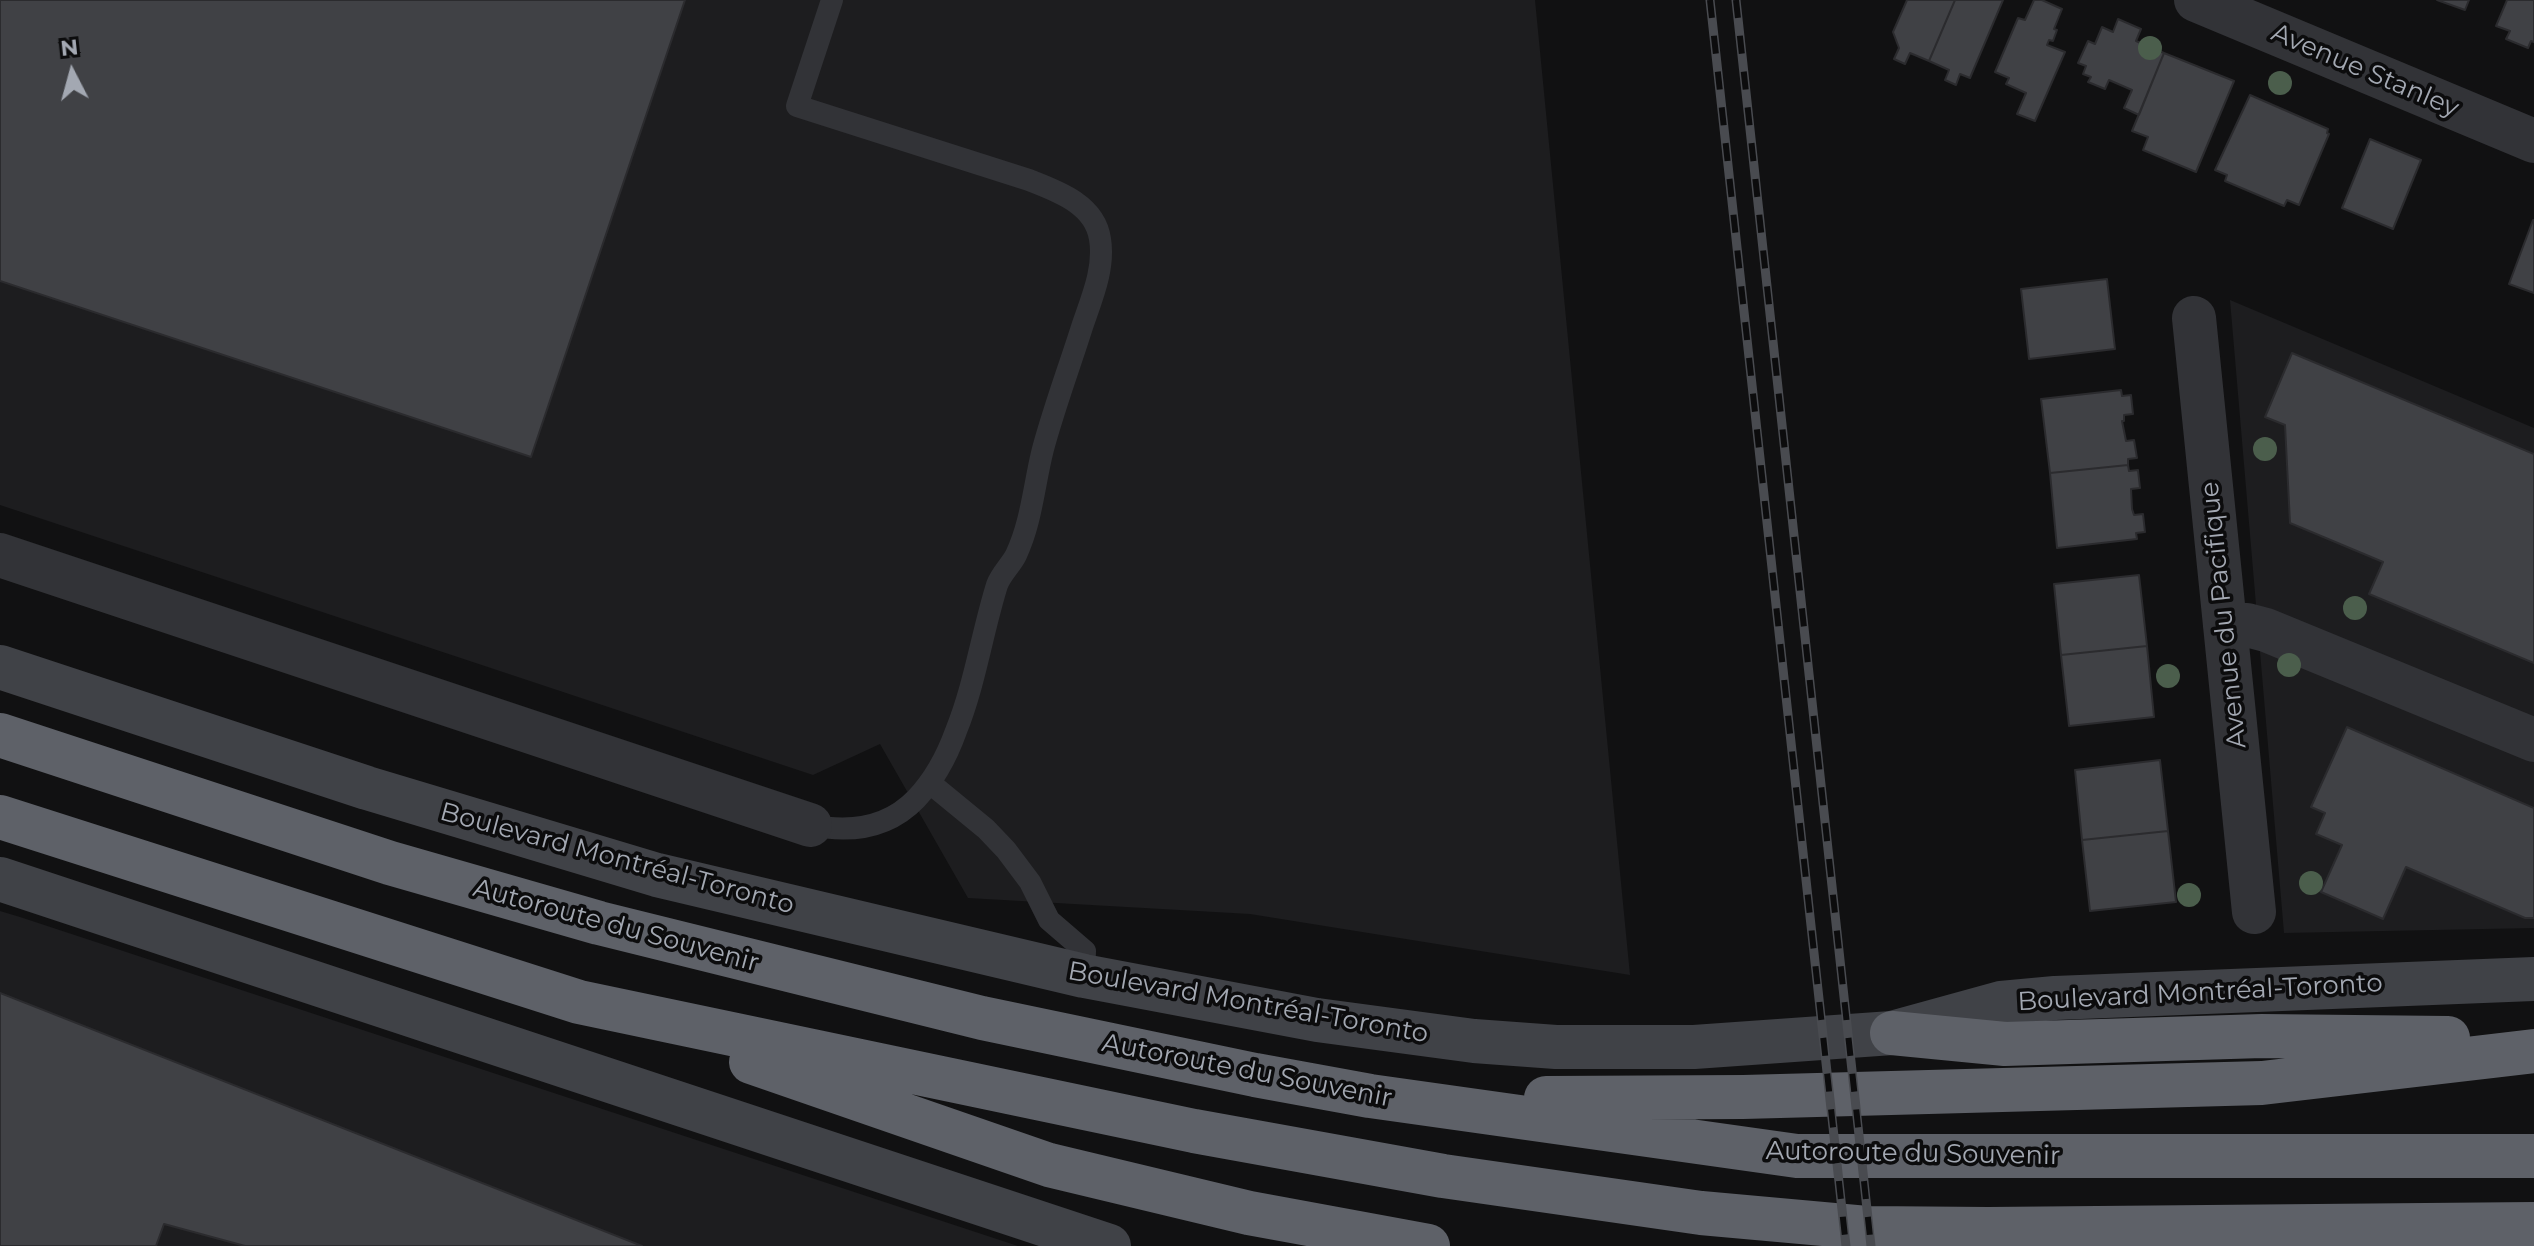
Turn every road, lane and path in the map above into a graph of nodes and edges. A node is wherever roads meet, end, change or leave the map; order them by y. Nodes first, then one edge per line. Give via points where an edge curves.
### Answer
1 (832, 0) edge
2 (2196, 0) edge
3 (2534, 141) edge
4 (2194, 318) dead end
5 (0, 555) edge
6 (2225, 626) junction
7 (0, 667) edge
8 (0, 735) edge
9 (2534, 740) edge
10 (930, 783) junction
11 (0, 817) edge
12 (810, 825) joint
13 (0, 879) edge
14 (2254, 912) dead end
15 (1084, 976) junction
16 (2534, 979) edge
17 (579, 1002) junction
18 (1892, 1033) junction
19 (2534, 1039) edge
20 (2534, 1051) edge
21 (1370, 1096) junction
22 (2534, 1156) edge
23 (2534, 1224) edge
24 (1109, 1246) edge
25 (1428, 1246) edge

1 - 10 lane via 797,106 1060,192 1091,217 1100,236 1098,277 1043,449 1031,509 1016,555 998,582 956,732
2 - 3 street, Avenue Stanley
4 - 6 street, Avenue du Pacifique
5 - 12 street
6 - 9 street via 2266,630
6 - 14 street, Avenue du Pacifique
7 - 15 main road, Boulevard Montréal-Toronto via 367,788 657,875
8 - 21 highway, Autoroute du Souvenir via 390,863 599,923 982,1018
10 - 12 lane via 903,811 869,827
10 - 15 lane via 1006,850 1049,920 1085,951
11 - 17 highway
13 - 24 main road
15 - 18 main road, Boulevard Montréal-Toronto via 1317,1020 1556,1047 1694,1047
16 - 18 main road, Boulevard Montréal-Toronto via 2055,998 2001,1003
17 - 23 highway via 1294,1151 1701,1213 1921,1230
17 - 25 highway via 1049,1165 1249,1213
18 - 19 highway via 2005,1044 2262,1036
20 - 21 highway via 2262,1083 1743,1097
21 - 22 highway, Autoroute du Souvenir via 1797,1156

